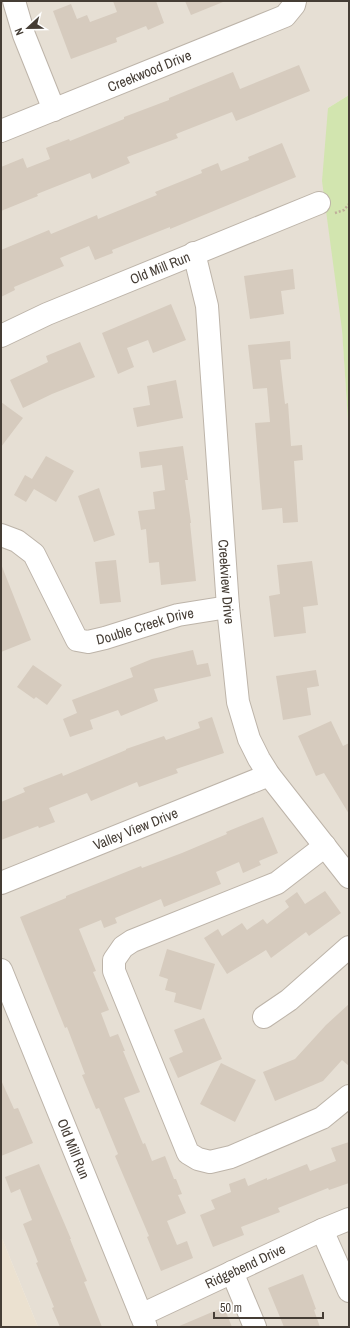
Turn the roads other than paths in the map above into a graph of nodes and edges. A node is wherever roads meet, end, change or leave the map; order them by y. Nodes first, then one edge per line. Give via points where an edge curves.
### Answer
1 (14, 1) edge
2 (294, 3) edge
3 (54, 110) junction
4 (1, 131) edge
5 (319, 203) dead end
6 (194, 253) junction
7 (1, 336) edge
8 (1, 535) edge
9 (228, 607) junction
10 (269, 774) junction
11 (325, 846) junction
12 (349, 877) edge
13 (1, 883) edge
14 (349, 947) edge
15 (1, 970) edge
16 (264, 1017) dead end
17 (349, 1096) edge
18 (349, 1220) edge
19 (322, 1230) junction
20 (232, 1272) junction
21 (349, 1291) edge
22 (143, 1321) edge
23 (255, 1327) edge

1 - 3 street via 24,35
2 - 3 street, Creekwood Drive via 285,16
3 - 4 street, Creekwood Drive
5 - 6 street, Old Mill Run
6 - 7 street, Old Mill Run via 47,314
6 - 9 street, Creekview Drive via 208,306
8 - 9 street, Double Creek Drive via 17,541 34,554 77,640 88,642 178,615
9 - 10 street, Creekview Drive via 238,702 249,739
10 - 11 street, Creekview Drive
10 - 13 street, Valley View Drive
11 - 12 street, Creekview Drive
11 - 17 street via 277,883 132,941 123,947 114,960 114,970 188,1153 198,1159 210,1162 231,1157 322,1118
14 - 16 street via 289,1000
15 - 22 street, Old Mill Run
18 - 19 street, Ridgebend Drive
19 - 20 street, Ridgebend Drive
19 - 21 street
20 - 22 street, Ridgebend Drive
20 - 23 street

